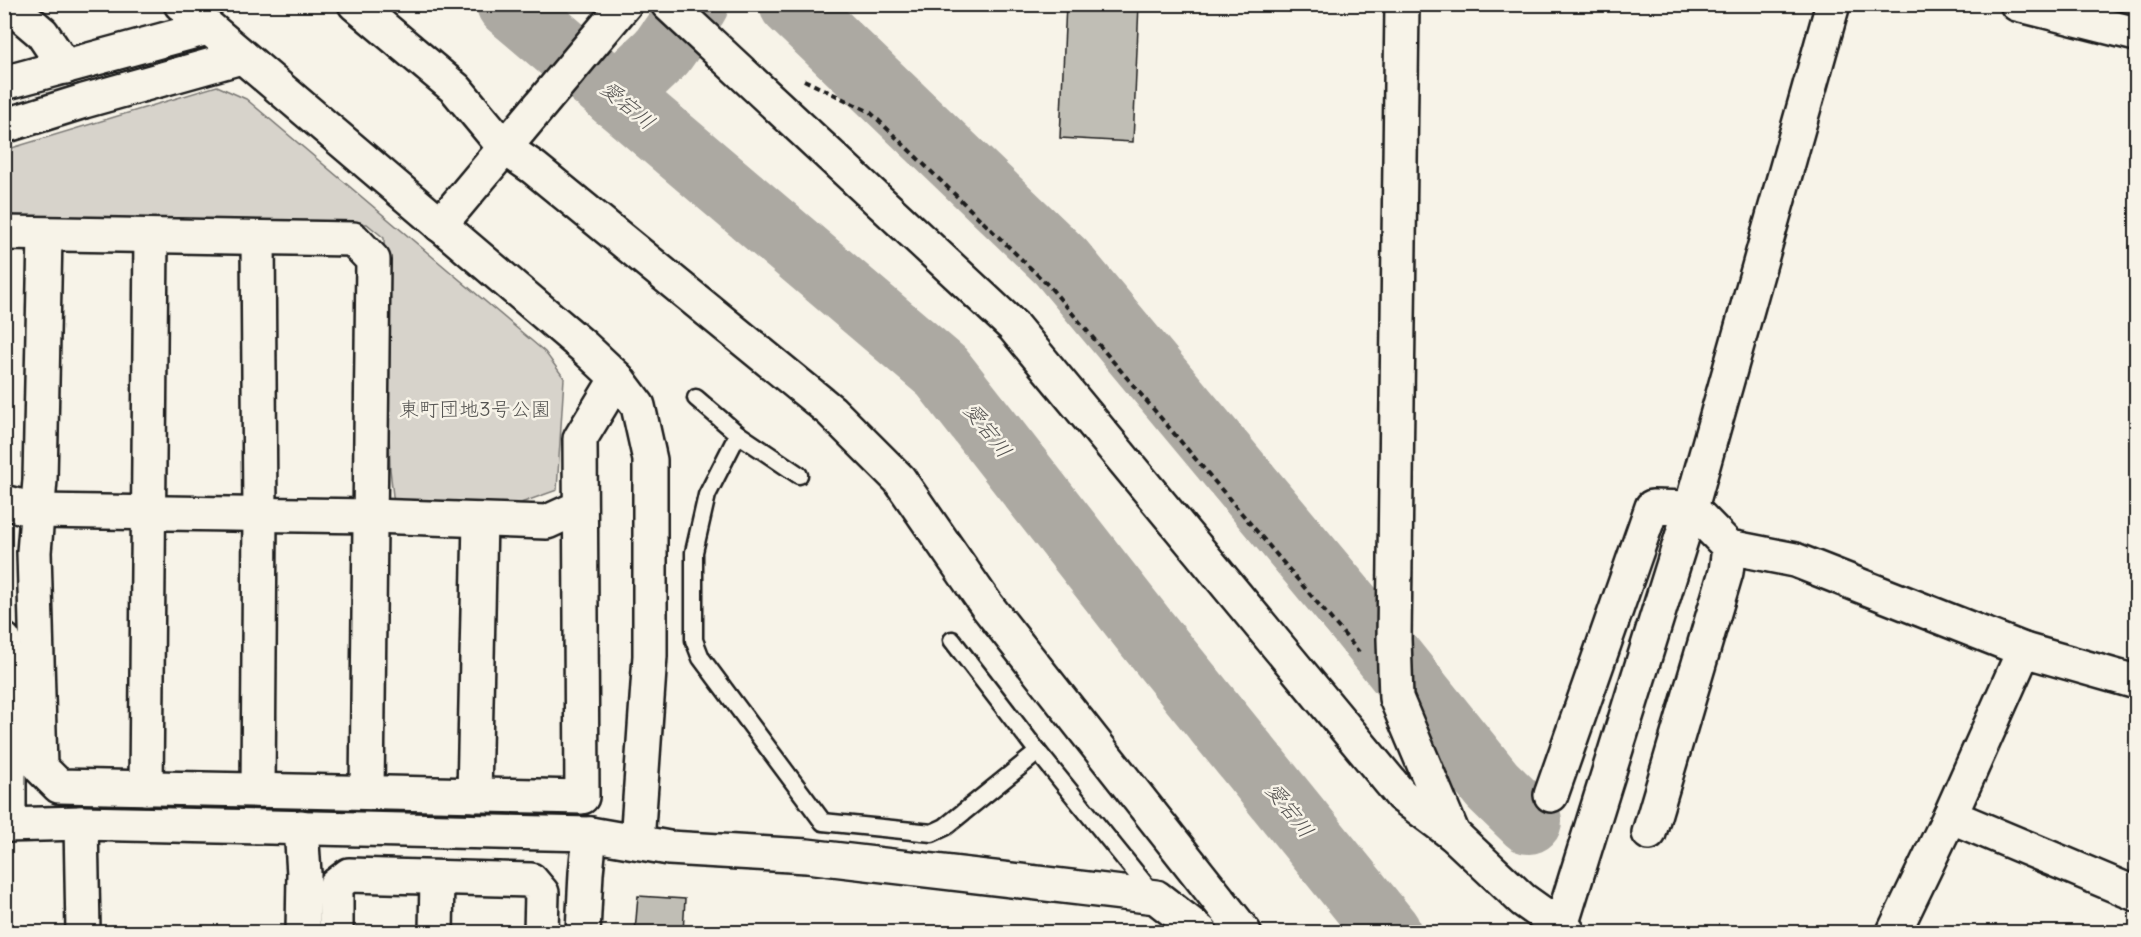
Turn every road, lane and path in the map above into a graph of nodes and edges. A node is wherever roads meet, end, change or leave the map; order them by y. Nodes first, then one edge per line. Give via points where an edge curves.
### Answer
1 (8, 4) edge
2 (181, 4) edge
3 (355, 4) edge
4 (625, 4) edge
5 (668, 4) edge
6 (1402, 4) edge
7 (1833, 4) edge
8 (2017, 4) edge
9 (207, 28) junction
10 (2136, 34) edge
11 (241, 57) junction
12 (65, 67) junction
13 (801, 79) dead end
14 (4, 83) edge
15 (4, 126) edge
16 (505, 148) junction
17 (440, 225) junction
18 (4, 233) edge
19 (45, 235) junction
20 (151, 237) junction
21 (258, 238) junction
22 (617, 378) junction
23 (696, 398) dead end
24 (738, 434) junction
25 (799, 475) dead end
26 (4, 502) edge
27 (580, 507) junction
28 (1691, 508) junction
29 (38, 511) junction
30 (149, 513) junction
31 (260, 514) junction
32 (370, 516) junction
33 (480, 520) junction
34 (1729, 547) junction
35 (4, 640) edge
36 (952, 640) dead end
37 (2024, 650) junction
38 (1363, 657) dead end
39 (2136, 682) edge
40 (1038, 752) junction
41 (146, 788) junction
42 (258, 790) junction
43 (367, 792) junction
44 (474, 795) junction
45 (1551, 795) dead end
46 (1950, 816) junction
47 (81, 823) junction
48 (7, 825) edge
49 (301, 827) junction
50 (1649, 833) dead end
51 (590, 834) junction
52 (1453, 834) junction
53 (637, 842) junction
54 (437, 879) junction
55 (2136, 894) edge
56 (1156, 897) junction
57 (1562, 931) edge
58 (83, 933) edge
59 (303, 933) edge
60 (336, 933) edge
61 (436, 933) edge
62 (541, 933) edge
63 (583, 933) edge
64 (1201, 933) edge
65 (1245, 933) edge
66 (1894, 933) edge

1 - 12 street via 42,33
2 - 9 street
3 - 16 street via 456,89
4 - 16 street
5 - 52 street via 1013,326 1401,795
6 - 52 street via 1394,685
7 - 28 street
8 - 10 street
9 - 11 street
9 - 12 street
11 - 15 street
11 - 17 street
12 - 14 street
13 - 38 path via 870,112 1050,287
16 - 17 street
16 - 65 street via 831,411 899,479 987,606
17 - 22 street
18 - 19 street
19 - 20 street
19 - 29 street
20 - 21 street
20 - 30 street
21 - 31 street
21 - 32 street via 353,239 373,260
22 - 27 street via 580,439
22 - 53 street via 638,406 650,460 650,656
23 - 24 lane
24 - 25 lane
24 - 40 lane via 707,495 694,552 694,640 701,657 824,822 932,833 945,827
26 - 29 street
27 - 33 street via 547,522
27 - 44 street via 582,796
28 - 34 street
28 - 45 street via 1652,507
28 - 57 street
29 - 30 street
29 - 41 street via 34,552 40,767 59,786
30 - 31 street
30 - 41 street
31 - 32 street
31 - 42 street
32 - 33 street
32 - 43 street
33 - 44 street
34 - 37 street via 1795,560
34 - 50 street via 1726,572
35 - 48 street via 9,715
36 - 40 lane
37 - 39 street
37 - 46 street
40 - 56 lane
41 - 42 street
42 - 43 street
43 - 44 street
46 - 55 street
46 - 66 street
47 - 48 street
47 - 49 street
47 - 58 street
49 - 51 street
49 - 59 street
51 - 53 street
51 - 63 street
52 - 57 street
53 - 56 street via 669,848 807,856
54 - 60 street via 349,875 336,885
54 - 61 street
54 - 62 street via 531,880 542,893
56 - 64 street

